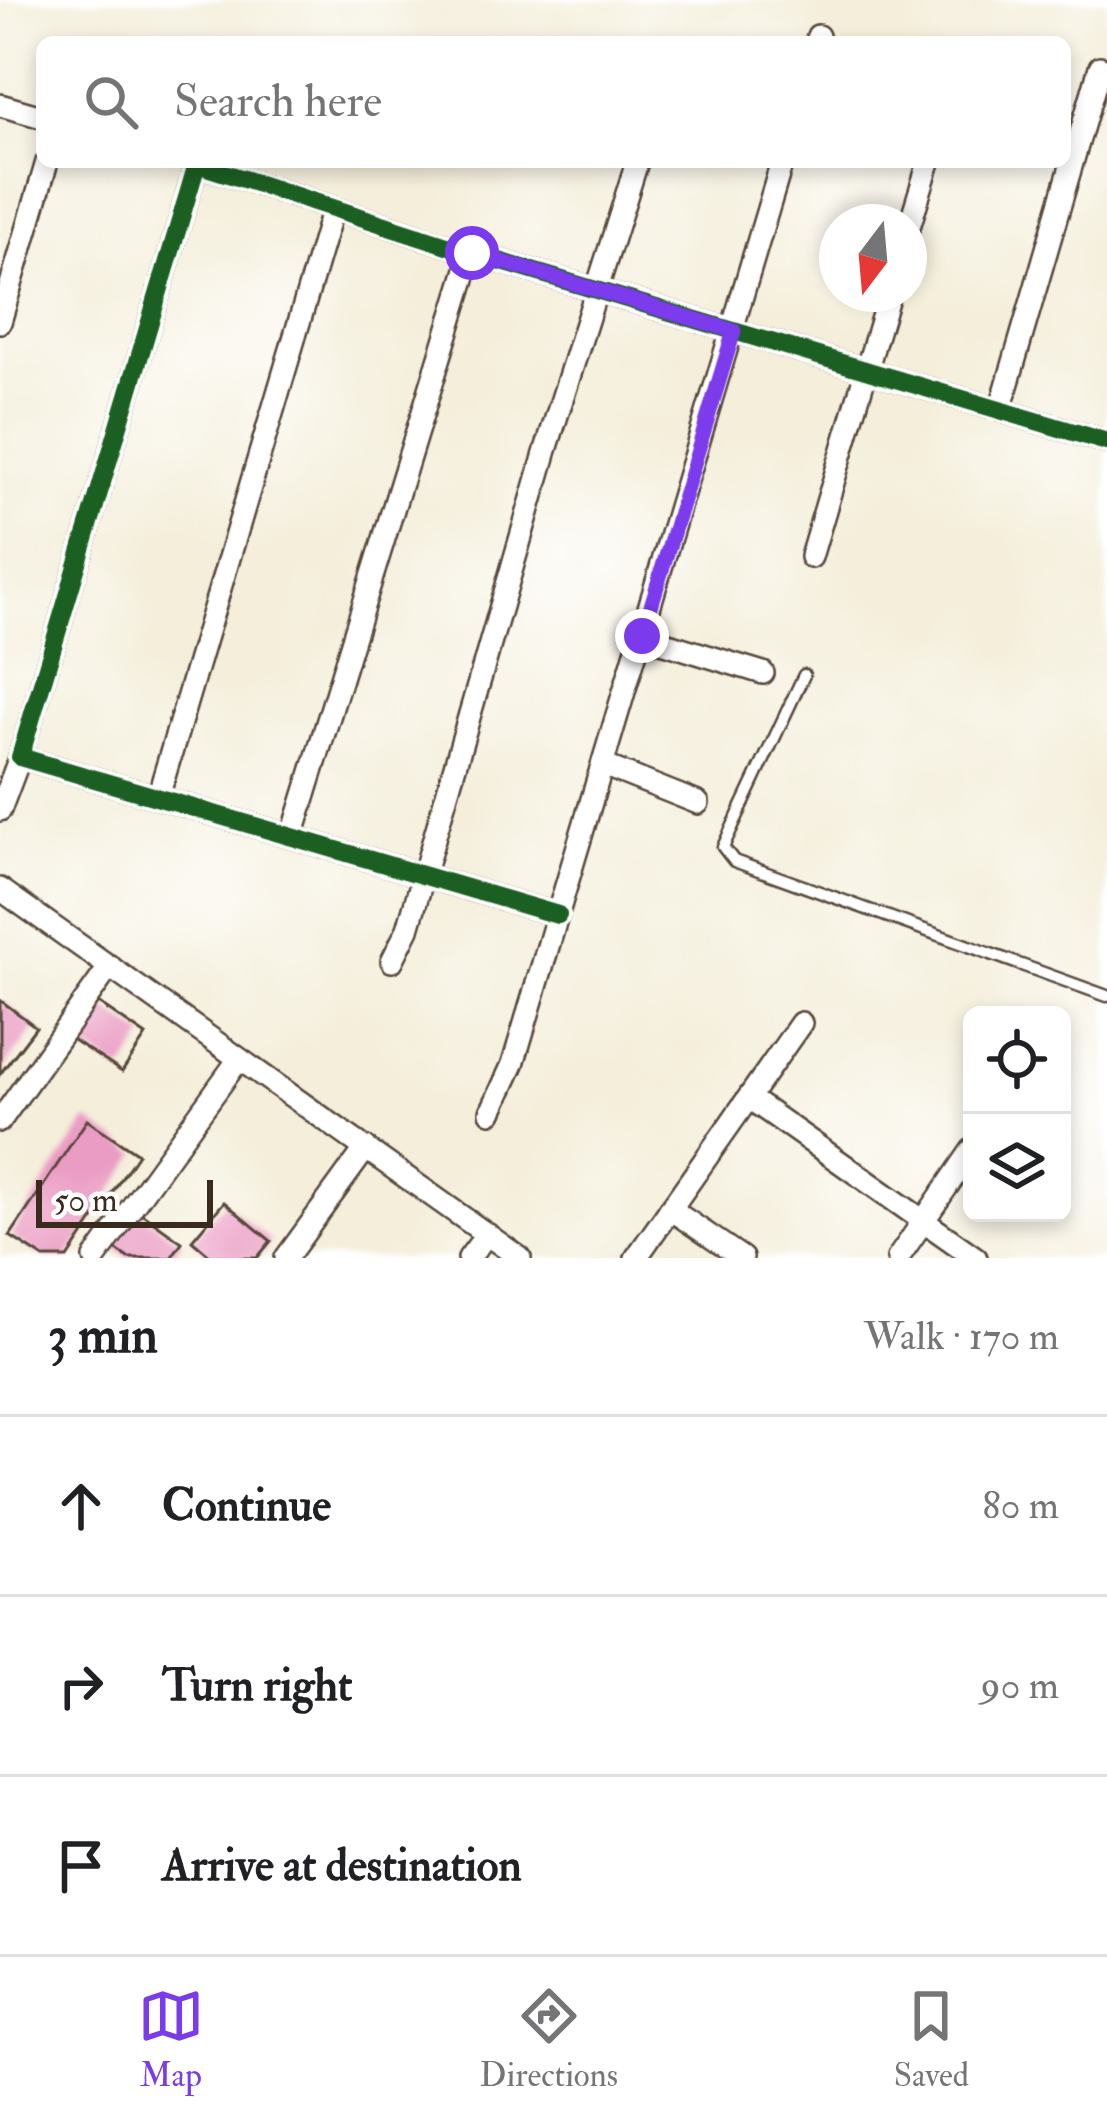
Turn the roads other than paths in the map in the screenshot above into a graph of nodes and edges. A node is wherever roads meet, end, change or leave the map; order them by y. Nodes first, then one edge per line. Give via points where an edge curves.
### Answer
1 (1100, 67) dead end
2 (0, 105) edge
3 (36, 115) edge
4 (1071, 166) edge
5 (44, 168) edge
6 (193, 168) edge
7 (209, 168) edge
8 (635, 168) edge
9 (780, 168) edge
10 (927, 168) edge
11 (1071, 168) edge
12 (916, 204) edge
13 (333, 208) junction
14 (472, 253) junction
15 (597, 290) junction
16 (884, 312) edge
17 (0, 322) edge
18 (734, 331) junction
19 (866, 370) junction
20 (1000, 410) junction
21 (1107, 442) edge
22 (811, 557) dead end
23 (642, 636) junction
24 (763, 673) dead end
25 (804, 675) dead end
26 (20, 757) junction
27 (603, 765) junction
28 (158, 797) junction
29 (698, 803) dead end
30 (0, 810) edge
31 (292, 837) junction
32 (424, 875) junction
33 (0, 889) edge
34 (558, 915) junction
35 (392, 962) dead end
36 (110, 966) junction
37 (1107, 996) edge
38 (801, 1023) dead end
39 (239, 1059) junction
40 (748, 1097) junction
41 (490, 1112) dead end
42 (0, 1120) edge
43 (366, 1148) junction
44 (963, 1163) edge
45 (670, 1209) junction
46 (925, 1219) junction
47 (487, 1234) junction
48 (95, 1258) edge
49 (286, 1258) edge
50 (469, 1258) edge
51 (520, 1258) edge
52 (636, 1258) edge
53 (742, 1258) edge
54 (898, 1258) edge
55 (976, 1258) edge

1 - 4 street
2 - 3 street
5 - 17 street
6 - 26 street
7 - 13 street
8 - 15 street
9 - 18 street
10 - 12 street
11 - 20 street
13 - 14 street
13 - 28 street
14 - 15 street
14 - 31 street
15 - 18 street
15 - 32 street
16 - 19 street
18 - 19 street
18 - 23 street
19 - 20 street
19 - 22 street
20 - 21 street
23 - 24 street
23 - 27 street
25 - 37 lane via 726,854
26 - 28 street
26 - 30 street
27 - 29 street
27 - 34 street
28 - 31 street
31 - 32 street
32 - 34 street
32 - 35 street
33 - 36 street
34 - 41 street via 513,1064
36 - 39 street
36 - 42 street
38 - 40 street
39 - 43 street
39 - 48 street
40 - 45 street
40 - 46 street
43 - 47 street
43 - 49 street
44 - 46 street
45 - 52 street
45 - 53 street
46 - 54 street
46 - 55 street
47 - 50 street
47 - 51 street

